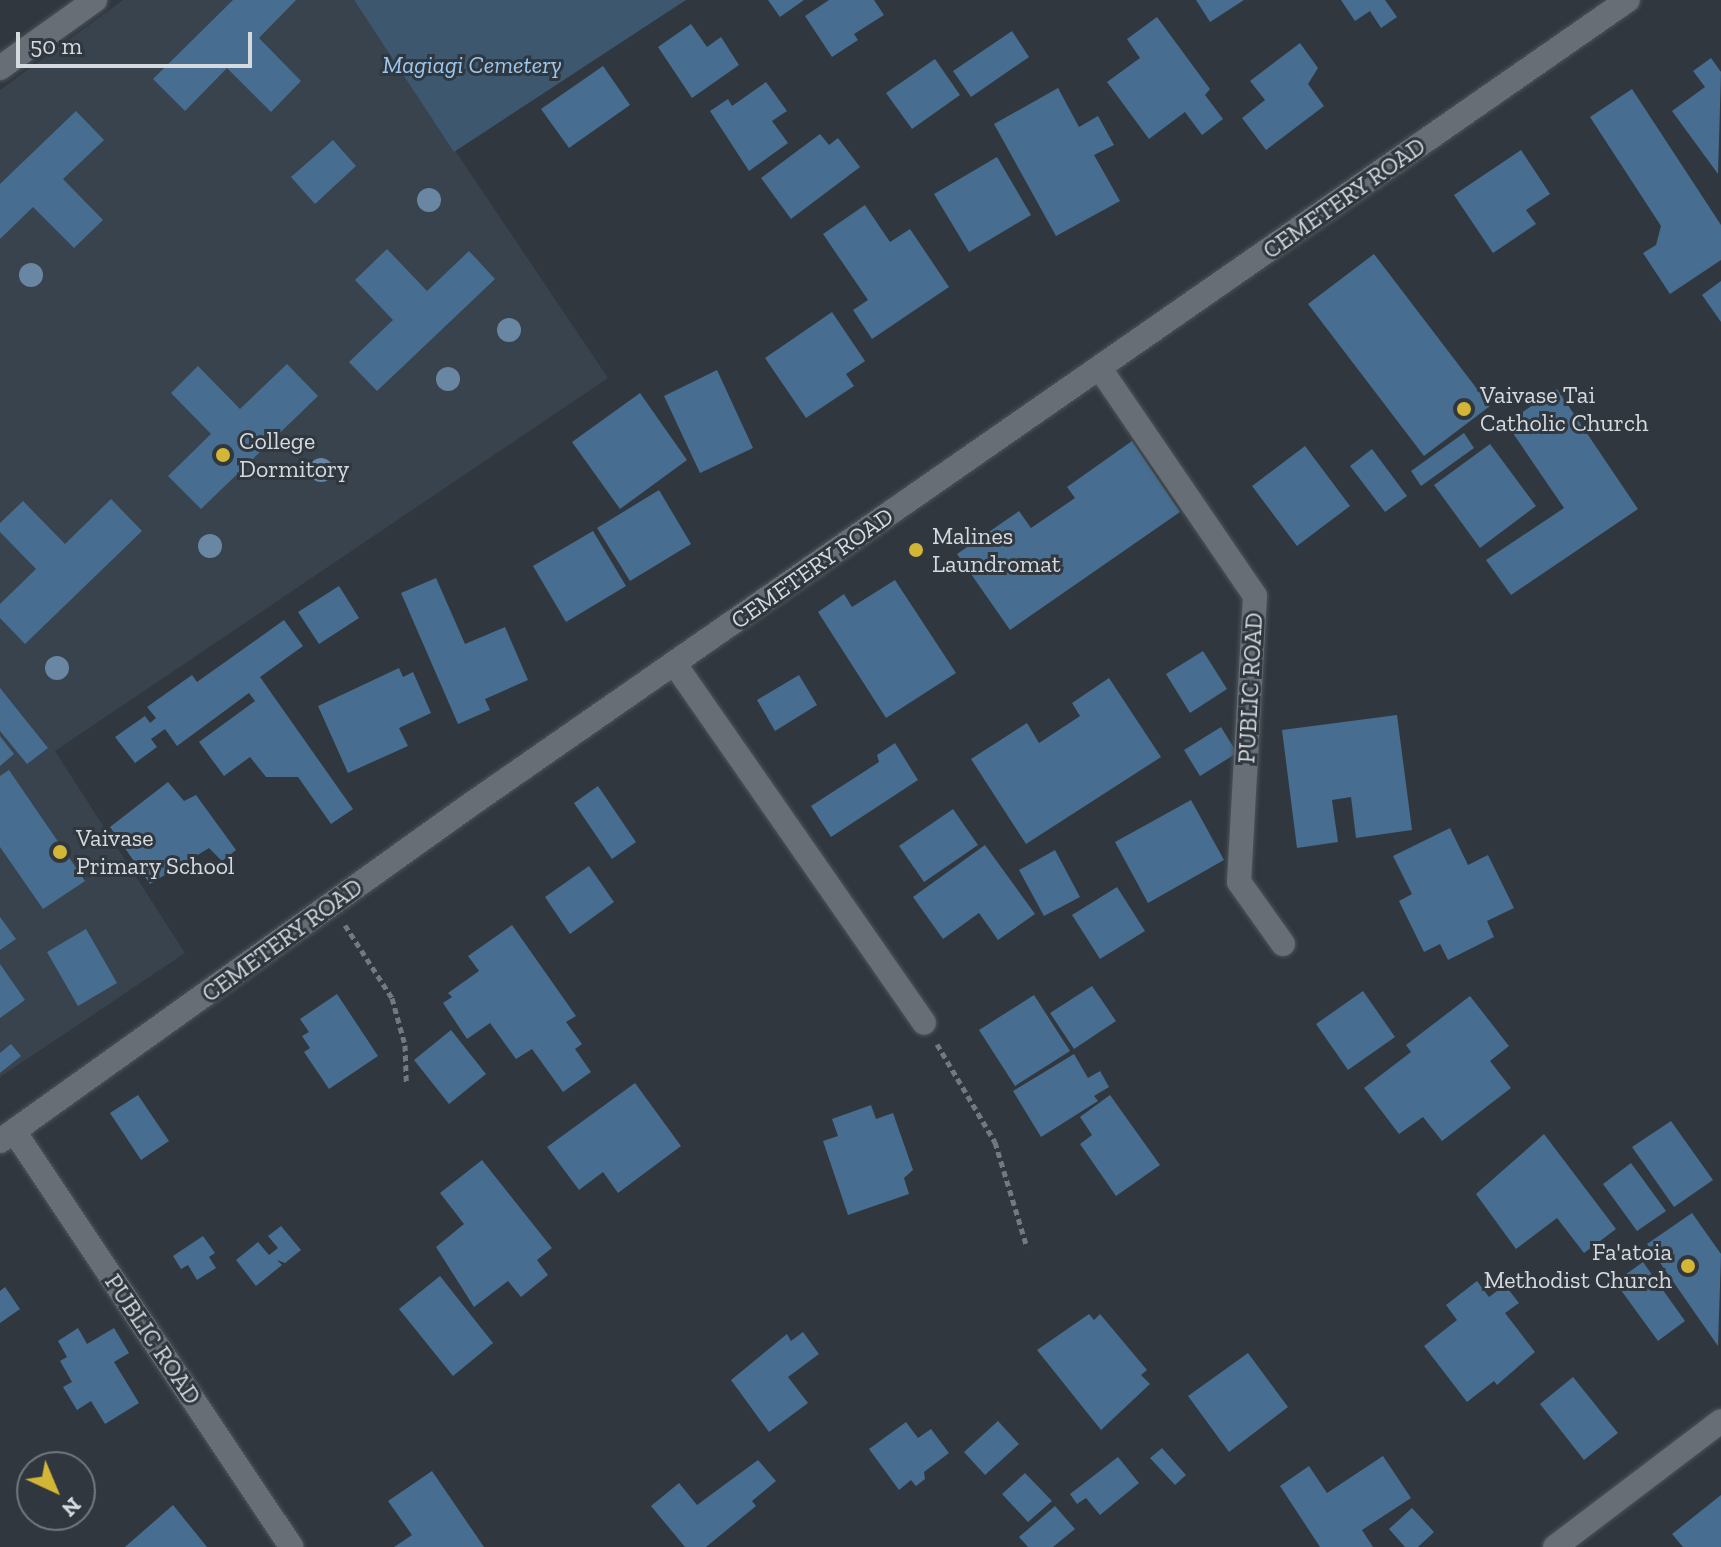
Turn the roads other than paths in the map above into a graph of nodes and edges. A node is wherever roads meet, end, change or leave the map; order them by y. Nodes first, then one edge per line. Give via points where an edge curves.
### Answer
1 (95, 0) edge
2 (1628, 0) edge
3 (0, 68) edge
4 (1101, 370) junction
5 (674, 663) junction
6 (1283, 944) dead end
7 (924, 1023) road end
8 (7, 1136) edge
9 (1721, 1421) edge
10 (291, 1547) edge
11 (1555, 1547) edge

1 - 3 street
2 - 4 street, CEMETERY ROAD
4 - 5 street, CEMETERY ROAD
4 - 6 street, PUBLIC ROAD via 1255,596 1239,882
5 - 7 street
5 - 8 street, CEMETERY ROAD
8 - 10 street, PUBLIC ROAD
9 - 11 street

